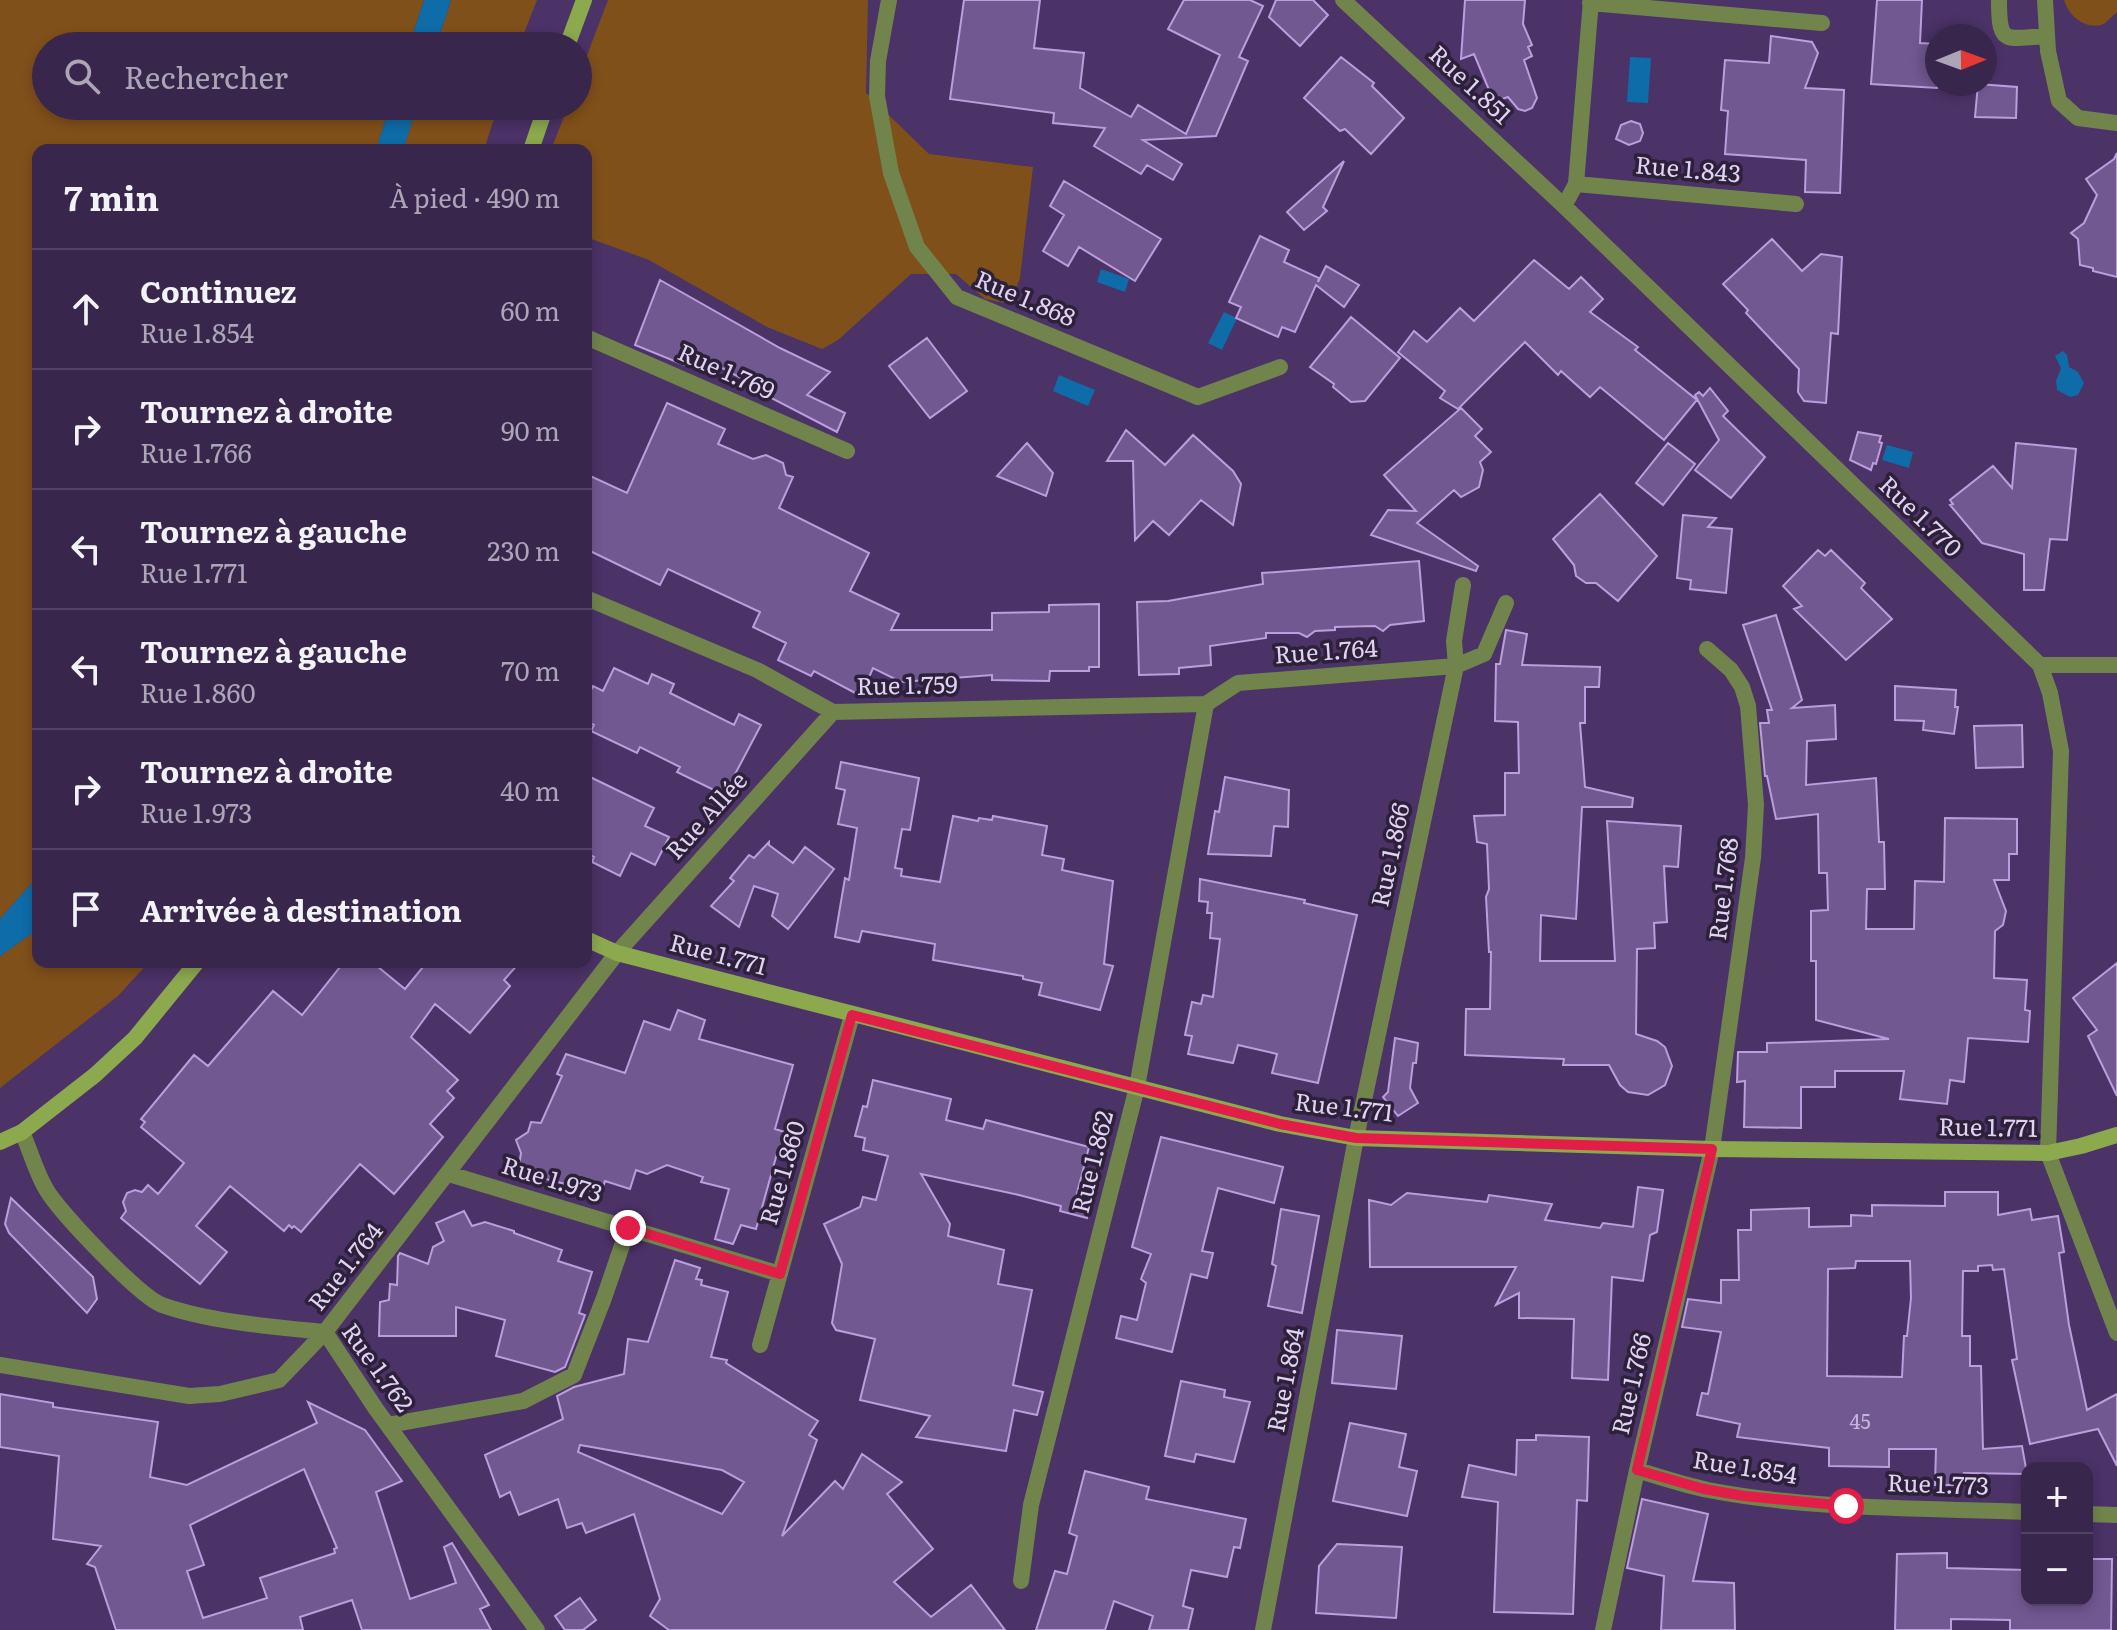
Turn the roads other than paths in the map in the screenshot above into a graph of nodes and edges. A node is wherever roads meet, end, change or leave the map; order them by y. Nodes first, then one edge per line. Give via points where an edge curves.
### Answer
1 (584, 0) edge
2 (889, 0) edge
3 (1343, 0) edge
4 (1999, 0) edge
5 (2045, 0) edge
6 (1590, 2) edge
7 (1822, 23) dead end
8 (572, 32) edge
9 (2047, 36) junction
10 (541, 120) edge
11 (2117, 123) edge
12 (533, 144) edge
13 (1576, 184) junction
14 (1796, 204) dead end
15 (1564, 206) junction
16 (592, 340) edge
17 (1280, 367) dead end
18 (847, 451) dead end
19 (1463, 585) dead end
20 (592, 601) edge
21 (1506, 603) dead end
22 (1707, 649) dead end
23 (2040, 665) junction
24 (2117, 665) edge
25 (1456, 666) junction
26 (1206, 704) junction
27 (833, 712) junction
28 (592, 942) edge
29 (617, 953) junction
30 (192, 968) edge
31 (852, 1015) junction
32 (1137, 1087) junction
33 (22, 1132) junction
34 (2117, 1135) edge
35 (1356, 1138) junction
36 (0, 1142) edge
37 (1712, 1149) junction
38 (2048, 1153) junction
39 (449, 1174) junction
40 (628, 1228) junction
41 (780, 1274) junction
42 (325, 1332) junction
43 (2117, 1333) edge
44 (760, 1345) dead end
45 (0, 1365) edge
46 (388, 1425) junction
47 (1637, 1470) junction
48 (1846, 1506) joint
49 (2021, 1512) edge
50 (2093, 1514) edge
51 (2117, 1515) edge
52 (1021, 1581) dead end
53 (537, 1630) edge
54 (1263, 1630) edge
55 (1603, 1630) edge

1 - 8 street
2 - 17 street, Rue 1.868 via 877,96 888,160 917,247 957,297 1198,397
3 - 15 street, Rue 1.851
4 - 9 street via 2004,35
5 - 9 street
6 - 7 street
6 - 13 street
9 - 11 street via 2059,101 2078,118
10 - 12 street
13 - 14 street, Rue 1.843
13 - 15 street
15 - 23 street, Rue 1.770
16 - 18 street, Rue 1.769
19 - 25 street, Rue 1.866 via 1454,641
20 - 27 street, Rue 1.759 via 757,670
21 - 25 street via 1484,654
22 - 37 street, Rue 1.768 via 1731,670 1748,706 1756,805
23 - 24 street
23 - 38 street, Rue 1.770 via 2061,751
25 - 26 street, Rue 1.764 via 1238,683
25 - 35 street, Rue 1.866
26 - 27 street, Rue 1.759
26 - 32 street, Rue 1.862
27 - 29 street, Rue Allée
28 - 29 street, Rue 1.771
29 - 31 street, Rue 1.771
29 - 39 street, Rue 1.764
30 - 33 street via 135,1038
31 - 32 street, Rue 1.771
31 - 41 street, Rue 1.860
32 - 35 street, Rue 1.771
32 - 52 street, Rue 1.862 via 1031,1505
33 - 36 street
33 - 42 street, Rue 1.762 via 46,1190 107,1259 159,1304 257,1325
34 - 38 street, Rue 1.771
35 - 37 street, Rue 1.771
35 - 54 street, Rue 1.864
37 - 38 street, Rue 1.771
37 - 47 street, Rue 1.766
38 - 43 street
39 - 40 street, Rue 1.973
39 - 42 street, Rue 1.764
40 - 41 street, Rue 1.973
40 - 46 street via 574,1375 523,1401
41 - 44 street, Rue 1.860
42 - 45 street, Rue 1.764 via 279,1380 205,1397
42 - 46 street, Rue 1.762
46 - 53 street, Rue 1.762
47 - 48 street, Rue 1.854 via 1731,1494
47 - 55 street, Rue 1.766
48 - 49 street, Rue 1.773
50 - 51 street

